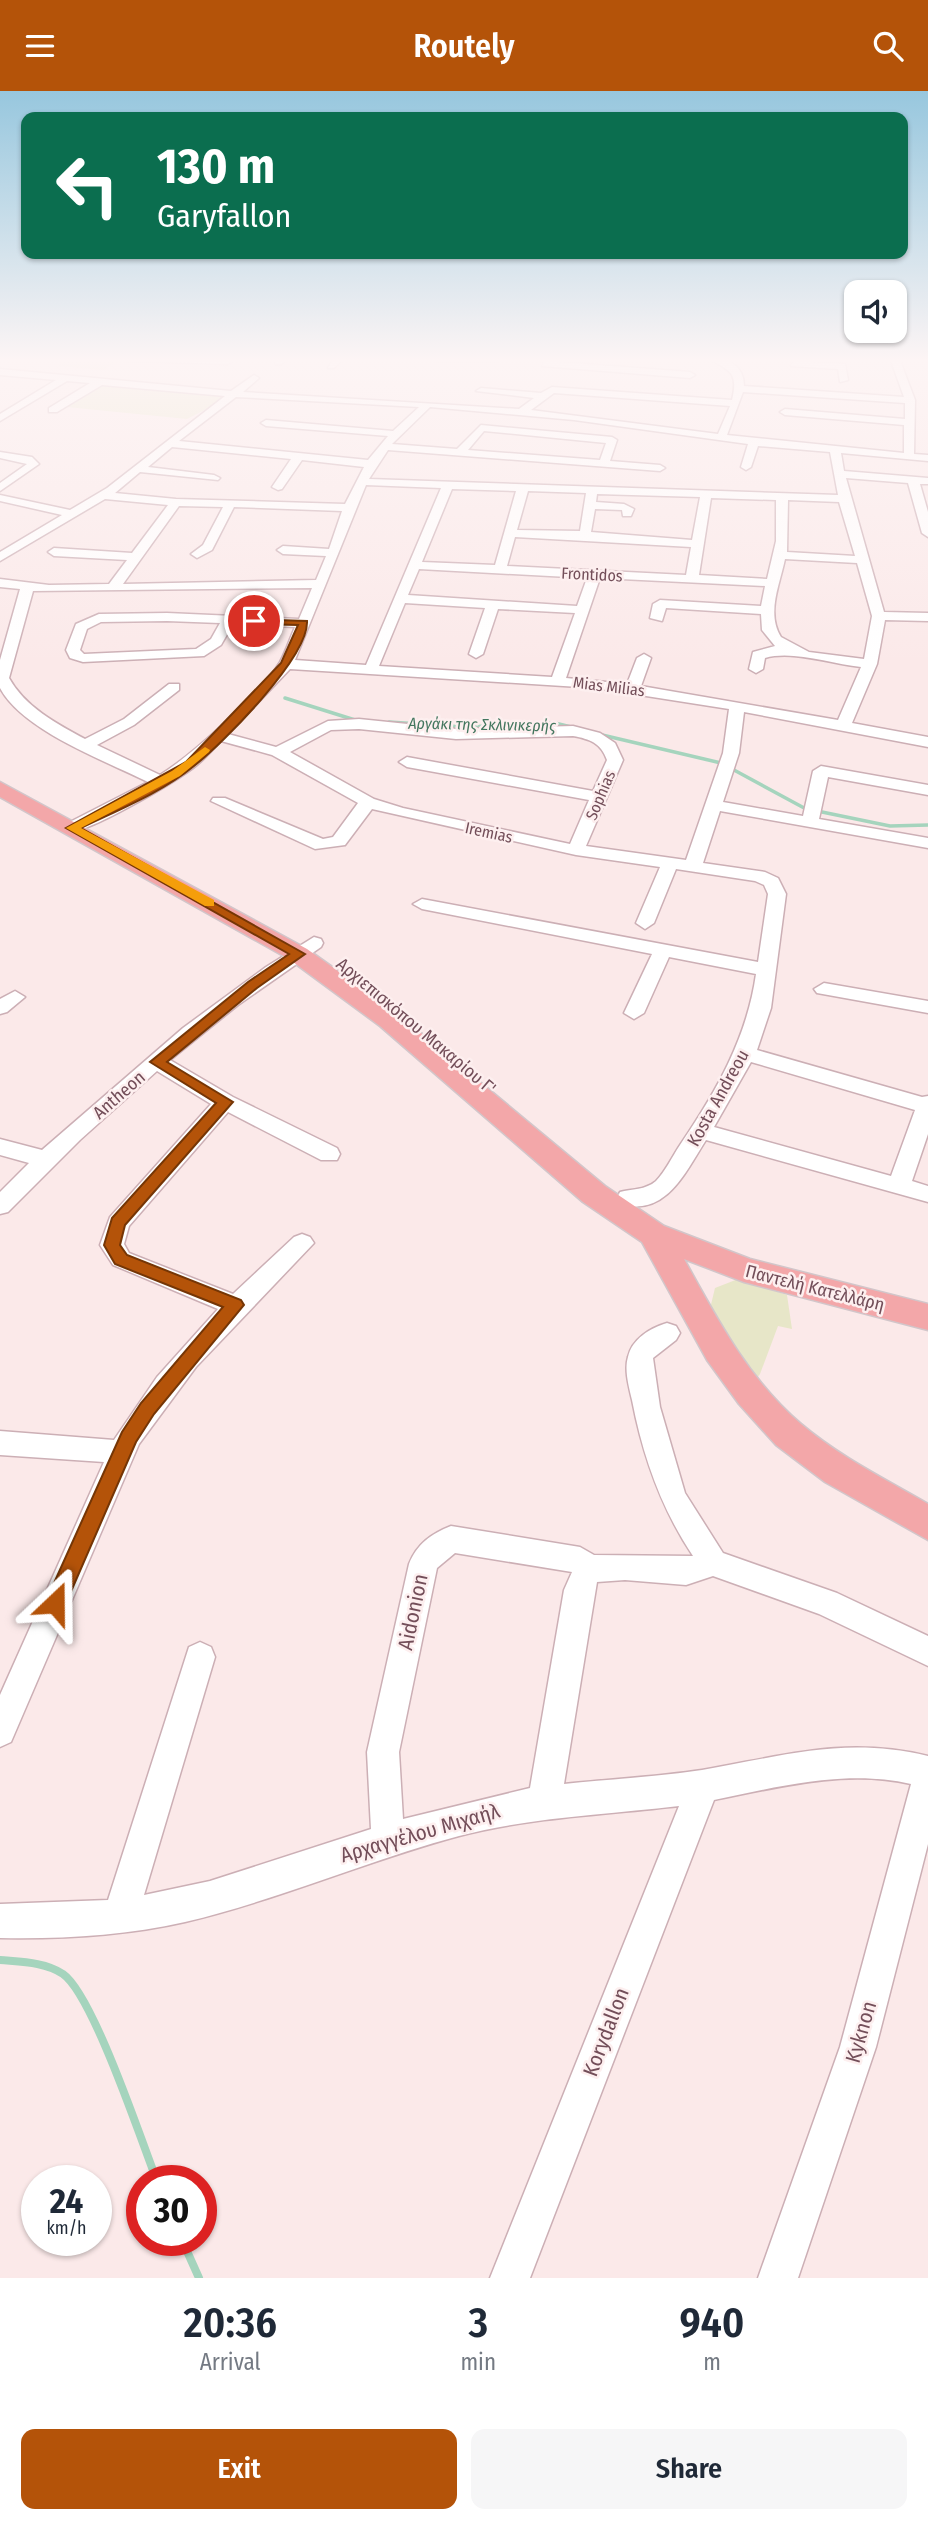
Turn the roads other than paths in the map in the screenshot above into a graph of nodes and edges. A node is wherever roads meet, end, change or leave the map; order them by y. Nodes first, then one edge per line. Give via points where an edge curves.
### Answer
1 (29, 460) edge
2 (152, 460) edge
3 (297, 460) edge
4 (313, 460) edge
5 (374, 460) edge
6 (552, 460) edge
7 (605, 460) edge
8 (662, 460) edge
9 (748, 460) edge
10 (836, 460) edge
11 (371, 464) junction
12 (604, 464) junction
13 (746, 467) dead end
14 (660, 468) junction
15 (140, 469) junction
16 (838, 474) junction
17 (214, 478) dead end
18 (913, 480) junction
19 (928, 481) edge
20 (363, 482) junction
21 (448, 484) junction
22 (278, 487) dead end
23 (523, 487) junction
24 (0, 488) edge
25 (592, 489) junction
26 (655, 491) junction
27 (706, 493) junction
28 (103, 495) junction
29 (782, 496) junction
30 (0, 498) edge
31 (844, 499) junction
32 (20, 502) junction
33 (176, 502) junction
34 (230, 504) junction
35 (590, 505) junction
36 (349, 508) junction
37 (0, 513) edge
38 (74, 514) junction
39 (627, 514) dead end
40 (512, 533) junction
41 (928, 533) edge
42 (584, 535) junction
43 (699, 544) junction
44 (283, 550) dead end
45 (54, 552) dead end
46 (334, 553) junction
47 (197, 554) dead end
48 (780, 555) junction
49 (0, 557) edge
50 (136, 557) junction
51 (863, 560) junction
52 (412, 565) junction
53 (500, 570) junction
54 (595, 574) junction
55 (692, 579) junction
56 (0, 583) edge
57 (773, 583) junction
58 (320, 585) junction
59 (27, 588) junction
60 (113, 588) junction
61 (401, 599) junction
62 (493, 605) junction
63 (583, 610) junction
64 (768, 610) junction
65 (879, 616) junction
66 (18, 617) junction
67 (928, 617) edge
68 (0, 618) edge
69 (657, 618) dead end
70 (228, 621) junction
71 (304, 623) junction
72 (785, 647) junction
73 (476, 654) dead end
74 (644, 658) dead end
75 (286, 664) junction
76 (870, 664) junction
77 (371, 669) junction
78 (756, 669) dead end
79 (1, 678) edge
80 (558, 680) junction
81 (174, 687) dead end
82 (632, 689) junction
83 (737, 707) junction
84 (843, 726) junction
85 (219, 736) junction
86 (928, 742) edge
87 (87, 744) junction
88 (278, 752) junction
89 (407, 762) dead end
90 (0, 772) edge
91 (161, 782) junction
92 (0, 788) edge
93 (928, 790) edge
94 (599, 797) junction
95 (219, 801) dead end
96 (368, 803) junction
97 (714, 805) junction
98 (810, 821) junction
99 (80, 824) junction
100 (928, 843) edge
101 (576, 850) junction
102 (670, 863) junction
103 (693, 867) junction
104 (772, 883) joint
105 (422, 904) dead end
106 (645, 923) dead end
107 (306, 949) junction
108 (663, 950) junction
109 (768, 970) junction
110 (824, 989) dead end
111 (928, 1007) edge
112 (634, 1013) dead end
113 (745, 1054) junction
114 (158, 1062) junction
115 (225, 1102) junction
116 (928, 1105) edge
117 (701, 1131) junction
118 (0, 1147) edge
119 (329, 1154) dead end
120 (45, 1159) junction
121 (899, 1185) junction
122 (928, 1194) edge
123 (628, 1198) junction
124 (0, 1206) edge
125 (653, 1234) junction
126 (302, 1243) dead end
127 (706, 1247) junction
128 (928, 1302) edge
129 (235, 1305) junction
130 (697, 1315) junction
131 (928, 1317) edge
132 (667, 1333) dead end
133 (0, 1443) edge
134 (122, 1452) junction
135 (928, 1523) edge
136 (713, 1563) junction
137 (588, 1569) junction
138 (928, 1651) edge
139 (200, 1657) dead end
140 (0, 1731) edge
141 (928, 1772) edge
142 (928, 1780) edge
143 (703, 1786) junction
144 (544, 1804) junction
145 (388, 1840) junction
146 (121, 1914) junction
147 (0, 1921) edge
148 (510, 2278) edge
149 (778, 2278) edge

1 - 24 street via 34,464
2 - 15 street
3 - 22 street
4 - 11 street
5 - 11 street
6 - 12 street
7 - 12 street
8 - 14 street
9 - 13 street
10 - 16 street
11 - 20 street
12 - 14 street
14 - 26 street
15 - 17 street
15 - 28 street
16 - 18 street
16 - 31 street
18 - 19 street
18 - 41 street
20 - 21 street
20 - 36 street
21 - 23 street
21 - 52 street
23 - 25 street
23 - 40 street
25 - 26 street
25 - 35 street
26 - 27 street
27 - 29 street
27 - 43 street
28 - 33 street
28 - 38 street
29 - 31 street
29 - 48 street
30 - 32 street
31 - 51 street
32 - 37 street
32 - 38 street
33 - 34 street
33 - 50 street
34 - 36 street
34 - 47 street via 208,547
35 - 39 street via 624,507
35 - 42 street
36 - 46 street
38 - 49 street
40 - 42 street
40 - 53 street
42 - 43 street
43 - 55 street
44 - 46 street
45 - 50 street
46 - 58 street
48 - 51 street
48 - 57 street
50 - 60 street
51 - 65 street
52 - 53 street, Frontidos
52 - 61 street
53 - 54 street, Frontidos
54 - 55 street, Frontidos
54 - 63 street
55 - 57 street, Frontidos
56 - 59 street
57 - 64 street
58 - 60 street
58 - 71 street
59 - 60 street
59 - 66 street
61 - 62 street
61 - 77 street
62 - 63 street
62 - 73 street
63 - 80 street
64 - 69 street via 660,604
64 - 72 street via 771,636
65 - 67 street
65 - 76 street
66 - 68 street
66 - 79 street
70 - 70 street via 99,618 81,627 73,650 83,658 199,653 210,648
70 - 71 street
71 - 75 street
72 - 76 street
72 - 78 street via 758,655
74 - 82 street
75 - 77 street, Mias Milias
75 - 85 street
76 - 84 street
77 - 80 street, Mias Milias
79 - 87 street via 14,701 27,712
80 - 82 street, Mias Milias
81 - 87 street via 129,722
82 - 83 street, Mias Milias
83 - 84 street, Mias Milias
83 - 97 street via 731,753
84 - 86 street, Mias Milias
85 - 88 street, Iremias
85 - 91 street via 190,764
87 - 91 street
88 - 94 street, Sophias via 314,731 343,725 456,734 573,731 595,736 613,753 615,760
88 - 96 street, Iremias
89 - 94 street
90 - 99 main road, Αρχιεπισκόπου Μακαρίου Γ'
91 - 99 street
92 - 99 main road, Αρχιεπισκόπου Μακαρίου Γ'
93 - 98 street via 821,771
94 - 101 street, Sophias
95 - 96 street via 311,843 331,845 340,841
96 - 101 street, Iremias
97 - 98 street
97 - 103 street
98 - 100 street
99 - 107 main road, Αρχιεπισκόπου Μακαρίου Γ'
101 - 102 street, Iremias
102 - 103 street, Iremias
102 - 106 street
103 - 104 street, Iremias via 759,876
104 - 109 street, Kosta Andreou via 777,894
105 - 108 street
107 - 114 street, Antheon via 253,985
107 - 123 main road, Αρχιεπισκόπου Μακαρίου Γ' via 396,1005 549,1137
107 - 125 main road, Αρχιεπισκόπου Μακαρίου Γ' via 594,1194
108 - 109 street
108 - 112 street
109 - 113 street, Kosta Andreou
110 - 111 street
113 - 116 street
113 - 117 street, Kosta Andreou
114 - 115 street
114 - 120 street, Antheon
115 - 119 street
115 - 129 street via 118,1223 112,1245 121,1259
116 - 121 street
117 - 121 street
117 - 123 street, Kosta Andreou via 663,1188 648,1196
118 - 120 street
120 - 124 street, Antheon
121 - 122 street
123 - 127 main road, Αρχιεπισκόπου Μακαρίου Γ'
125 - 127 main road, Αρχιεπισκόπου Μακαρίου Γ'
125 - 130 main road, Αρχιεπισκόπου Μακαρίου Γ'
126 - 129 street
127 - 128 main road, Παντελή Κατελλάρη
127 - 130 main road
127 - 131 main road, Παντελή Κατελλάρη via 744,1270
129 - 134 street via 147,1408
130 - 135 main road, Αρχιεπισκόπου Μακαρίου Γ' via 754,1398 787,1433 819,1459
132 - 136 street via 649,1344 640,1359 641,1377 675,1503
133 - 134 street
134 - 140 street
136 - 137 street via 686,1572
136 - 138 street via 827,1603
137 - 144 street via 579,1590
137 - 145 street, Aidonion via 580,1560 451,1539 430,1553 423,1564 383,1752
139 - 146 street
141 - 143 street, Αρχαγγέλου Μιχαήλ via 878,1762 839,1763 772,1770
142 - 149 street, Kyknon via 858,2047
143 - 144 street, Αρχαγγέλου Μιχαήλ
143 - 148 street, Korydallon
144 - 145 street, Αρχαγγέλου Μιχαήλ via 497,1810
145 - 146 street, Αρχαγγέλου Μιχαήλ via 209,1898
146 - 147 street, Αρχαγγέλου Μιχαήλ

